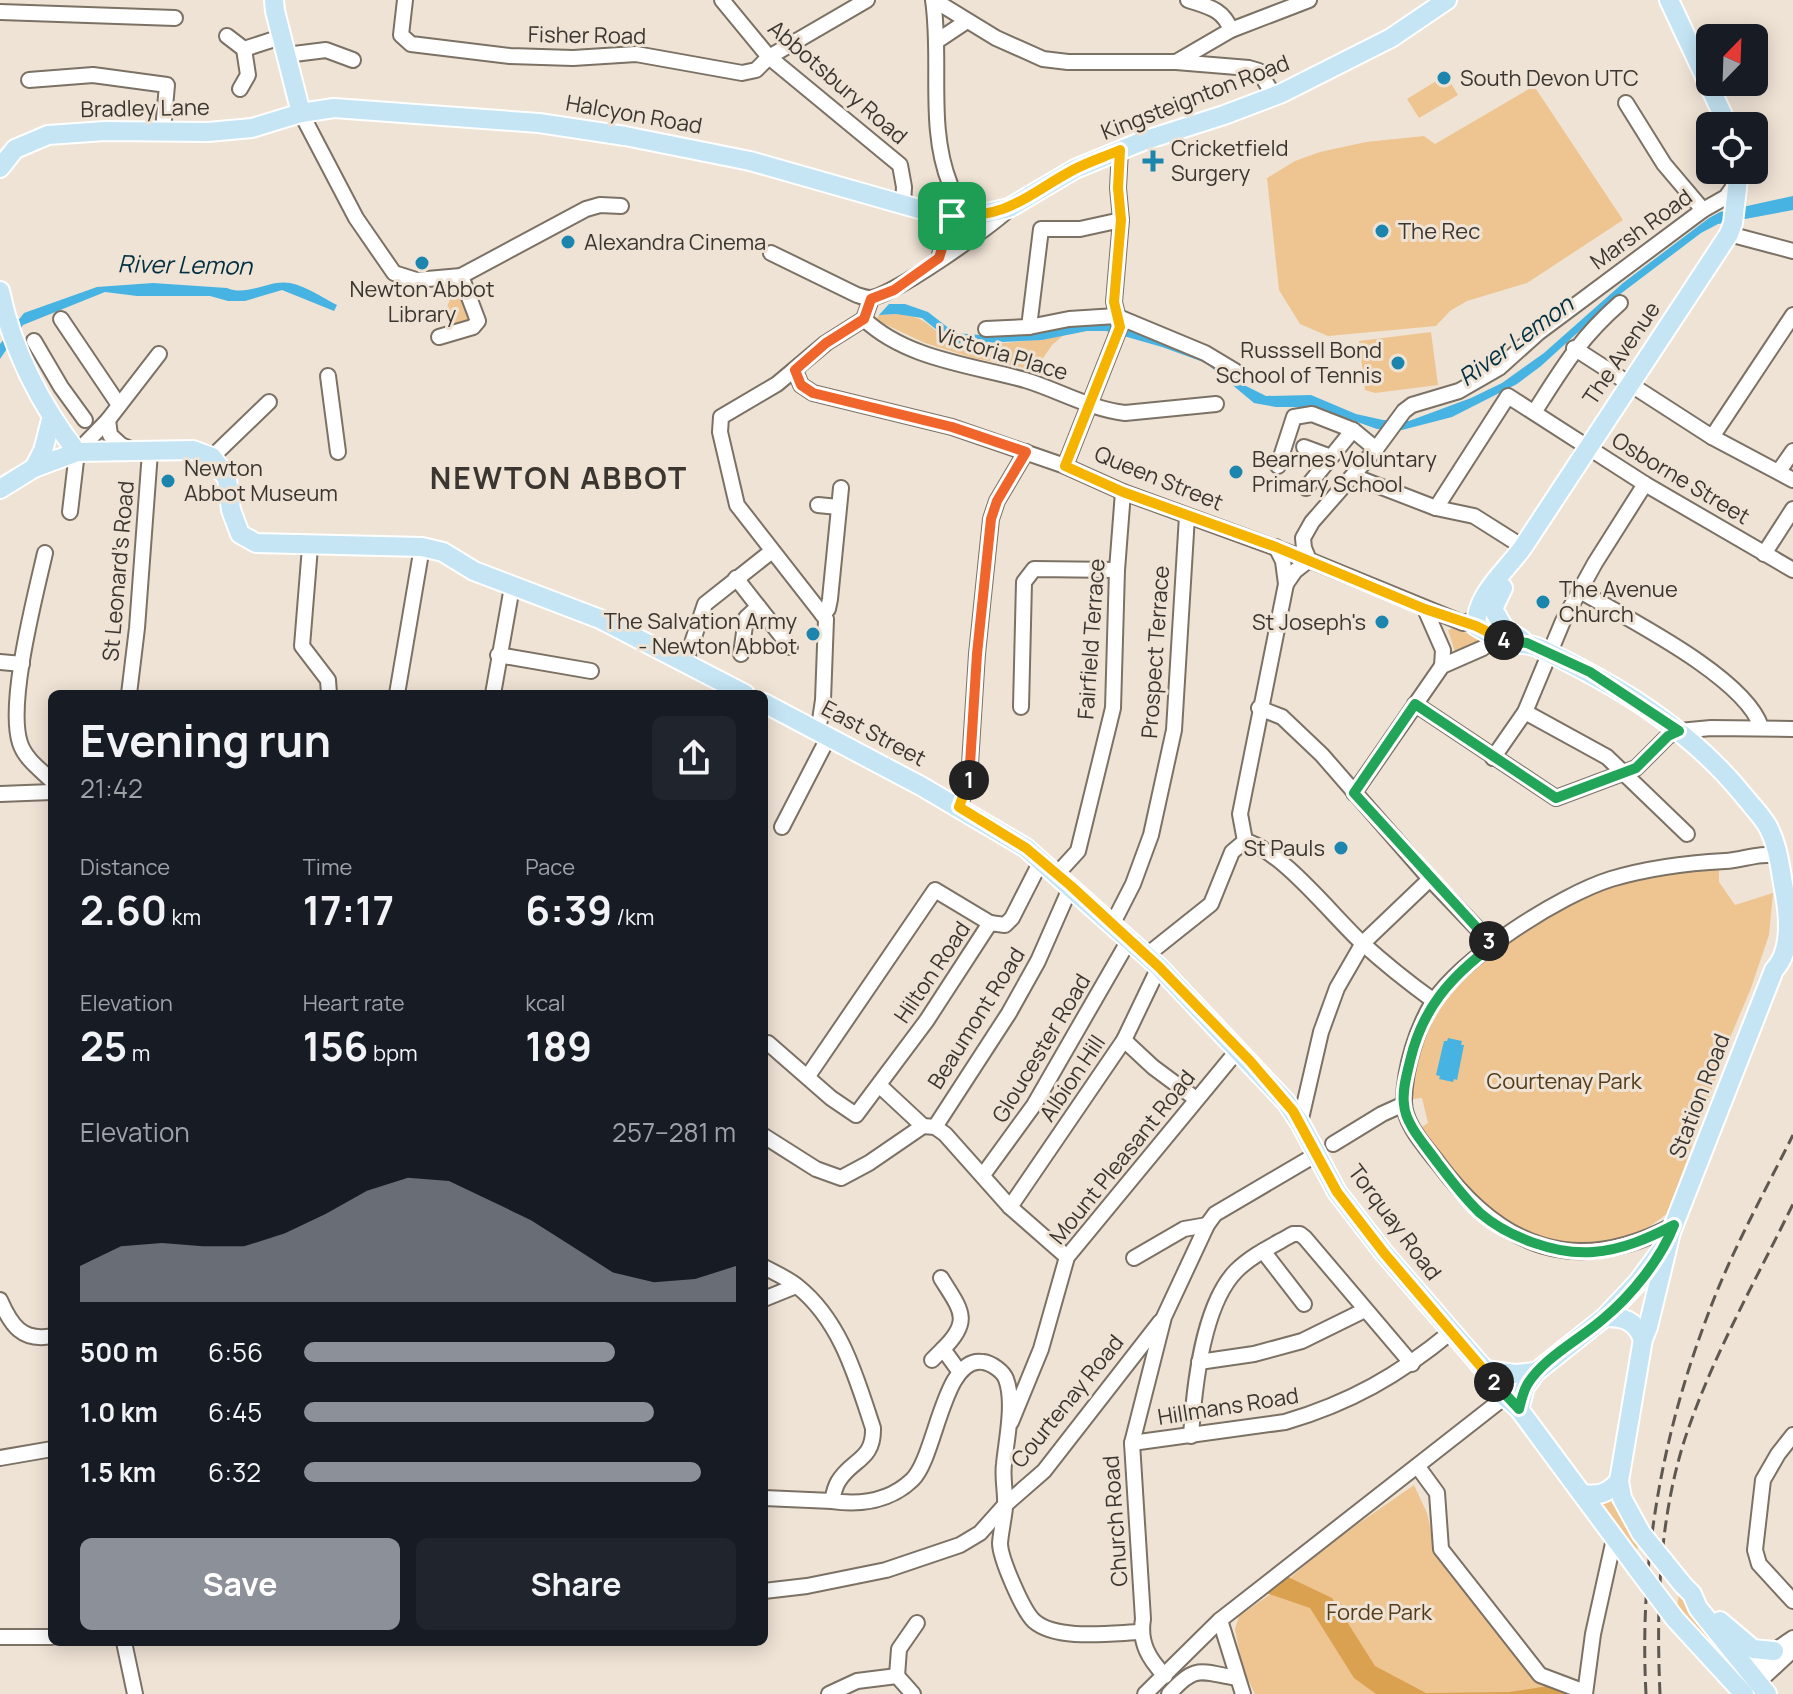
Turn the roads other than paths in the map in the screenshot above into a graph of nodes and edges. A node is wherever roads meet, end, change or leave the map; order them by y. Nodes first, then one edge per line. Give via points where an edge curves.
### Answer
1 (274, 0) edge
2 (405, 0) edge
3 (722, 0) edge
4 (933, 0) edge
5 (1188, 0) edge
6 (1309, 0) edge
7 (1447, 0) edge
8 (1669, 0) edge
9 (863, 1) edge
10 (0, 12) edge
11 (175, 18) dead end
12 (967, 21) junction
13 (1231, 30) junction
14 (227, 36) dead end
15 (937, 41) junction
16 (283, 46) junction
17 (244, 49) junction
18 (769, 57) junction
19 (353, 60) dead end
20 (1176, 62) junction
21 (29, 80) dead end
22 (240, 89) dead end
23 (1274, 96) junction
24 (1626, 103) dead end
25 (1721, 112) edge
26 (301, 113) junction
27 (163, 130) junction
28 (1120, 150) junction
29 (0, 167) edge
30 (950, 184) dead end
31 (1734, 184) edge
32 (1738, 184) edge
33 (903, 205) junction
34 (621, 206) dead end
35 (1009, 208) junction
36 (1703, 210) junction
37 (952, 216) junction
38 (1121, 220) junction
39 (1732, 221) junction
40 (1793, 251) edge
41 (771, 253) dead end
42 (939, 258) junction
43 (461, 276) junction
44 (0, 291) edge
45 (871, 299) junction
46 (1620, 303) dead end
47 (1793, 315) edge
48 (61, 319) dead end
49 (864, 319) junction
50 (1029, 327) junction
51 (1117, 327) junction
52 (986, 329) dead end
53 (439, 337) dead end
54 (25, 342) junction
55 (1574, 348) junction
56 (159, 354) dead end
57 (795, 370) junction
58 (1235, 371) dead end
59 (328, 376) dead end
60 (1630, 383) junction
61 (61, 387) junction
62 (42, 399) junction
63 (269, 402) dead end
64 (1088, 403) junction
65 (1216, 404) dead end
66 (119, 405) junction
67 (1535, 411) junction
68 (51, 420) junction
69 (85, 420) dead end
70 (108, 420) junction
71 (1353, 430) junction
72 (1712, 437) junction
73 (1304, 447) dead end
74 (1587, 447) junction
75 (1376, 449) junction
76 (1793, 451) edge
77 (77, 452) junction
78 (145, 452) junction
79 (338, 452) dead end
80 (1026, 452) junction
81 (212, 457) junction
82 (1331, 457) junction
83 (1065, 466) junction
84 (1278, 466) dead end
85 (34, 468) junction
86 (1779, 471) junction
87 (1353, 476) junction
88 (1793, 480) edge
89 (1645, 484) junction
90 (841, 488) dead end
91 (1306, 488) dead end
92 (0, 489) edge
93 (1123, 492) junction
94 (818, 505) dead end
95 (838, 507) junction
96 (1436, 508) junction
97 (1793, 509) edge
98 (70, 512) dead end
99 (1187, 516) junction
100 (310, 547) junction
101 (422, 547) junction
102 (1276, 547) junction
103 (1520, 550) junction
104 (772, 551) junction
105 (45, 553) dead end
106 (1764, 554) junction
107 (1309, 560) junction
108 (1117, 570) junction
109 (1793, 570) edge
110 (736, 578) junction
111 (1286, 584) junction
112 (512, 587) junction
113 (1580, 591) junction
114 (758, 607) junction
115 (1425, 609) junction
116 (1493, 609) junction
117 (822, 614) junction
118 (1472, 623) junction
119 (1527, 643) junction
120 (790, 647) dead end
121 (1483, 648) dead end
122 (741, 654) dead end
123 (1550, 654) junction
124 (498, 655) junction
125 (0, 662) edge
126 (22, 664) junction
127 (685, 664) junction
128 (1442, 666) junction
129 (591, 671) dead end
130 (129, 690) edge
131 (329, 690) edge
132 (398, 690) edge
133 (494, 690) edge
134 (723, 690) edge
135 (1415, 704) junction
136 (768, 705) edge
137 (1021, 707) dead end
138 (1259, 708) junction
139 (1525, 712) junction
140 (1761, 727) junction
141 (1793, 729) edge
142 (1679, 731) junction
143 (822, 732) junction
144 (1493, 758) junction
145 (1624, 774) junction
146 (48, 777) edge
147 (48, 792) edge
148 (1354, 793) junction
149 (0, 794) edge
150 (959, 807) junction
151 (782, 827) dead end
152 (1687, 834) dead end
153 (1245, 841) junction
154 (1778, 856) junction
155 (1041, 861) junction
156 (1430, 879) junction
157 (1064, 880) junction
158 (990, 923) junction
159 (1112, 925) junction
160 (1129, 940) junction
161 (1363, 943) junction
162 (1493, 945) junction
163 (1153, 961) junction
164 (1434, 1001) junction
165 (1124, 1040) junction
166 (768, 1043) dead end
167 (1232, 1057) dead end
168 (808, 1076) junction
169 (880, 1086) junction
170 (1308, 1087) junction
171 (1279, 1093) junction
172 (1196, 1099) junction
173 (1404, 1104) junction
174 (1300, 1123) junction
175 (929, 1127) junction
176 (768, 1139) edge
177 (1333, 1144) dead end
178 (1317, 1154) junction
179 (983, 1175) junction
180 (1010, 1207) junction
181 (1207, 1225) junction
182 (1671, 1232) junction
183 (1263, 1251) junction
184 (1067, 1257) junction
185 (1134, 1258) dead end
186 (768, 1269) edge
187 (941, 1278) dead end
188 (796, 1286) junction
189 (768, 1297) edge
190 (0, 1300) edge
191 (1304, 1304) dead end
192 (1365, 1310) junction
193 (1164, 1317) junction
194 (1605, 1317) junction
195 (1451, 1332) junction
196 (48, 1336) edge
197 (1643, 1339) junction
198 (943, 1349) junction
199 (932, 1360) dead end
200 (1199, 1362) junction
201 (1412, 1364) junction
202 (1485, 1370) junction
203 (959, 1371) junction
204 (1536, 1372) junction
205 (1512, 1403) junction
206 (1010, 1426) junction
207 (1793, 1435) edge
208 (1191, 1436) junction
209 (1132, 1443) junction
210 (48, 1450) edge
211 (0, 1458) edge
212 (1418, 1467) junction
213 (1619, 1481) junction
214 (1582, 1494) junction
215 (768, 1499) edge
216 (832, 1501) junction
217 (1005, 1505) junction
218 (1614, 1539) junction
219 (1687, 1590) junction
220 (768, 1591) edge
221 (1793, 1601) edge
222 (1220, 1620) junction
223 (917, 1623) dead end
224 (1141, 1632) junction
225 (0, 1637) edge
226 (48, 1637) edge
227 (1793, 1638) edge
228 (125, 1646) edge
229 (1784, 1651) edge
230 (897, 1676) junction
231 (1165, 1676) junction
232 (1237, 1678) junction
233 (1750, 1687) edge
234 (1585, 1693) edge
235 (135, 1694) edge
236 (829, 1694) edge
237 (913, 1694) edge
238 (1145, 1694) edge
239 (1169, 1694) edge
240 (1243, 1694) edge

1 - 16 main road
2 - 18 street, Fisher Road via 401,35 424,46 510,56 636,54 727,72 751,72
3 - 18 street, Abbotsbury Road
4 - 12 street
4 - 15 street
5 - 13 street via 1226,17
6 - 13 street
7 - 23 main road, Kingsteignton Road via 1391,38
8 - 25 main road
9 - 18 street, Fisher Road
10 - 11 street
12 - 15 street
12 - 20 street via 1043,59
13 - 20 street
14 - 17 street
15 - 30 street via 938,134
16 - 17 street
16 - 19 street via 326,50
16 - 26 main road
17 - 22 street via 248,75
18 - 33 street, Abbotsbury Road via 900,165
20 - 23 street via 1259,71
21 - 27 street via 93,75 167,85
23 - 28 main road, Kingsteignton Road
24 - 36 street via 1664,164
26 - 27 main road, Bradley Lane via 252,128
26 - 33 main road, Halcyon Road via 334,108 583,129 750,161
26 - 43 street via 356,218 394,273 416,280
27 - 29 main road, Bradley Lane via 48,135 15,149
28 - 35 main road, Kingsteignton Road via 1075,169
28 - 38 street
31 - 36 street, Marsh Road via 1726,197
32 - 39 main road, The Avenue
33 - 37 main road, Halcyon Road
34 - 43 street via 586,209
35 - 37 main road, Kingsteignton Road
35 - 42 street via 986,230
36 - 75 street, Marsh Road via 1499,368 1459,391 1412,405
37 - 42 street
38 - 50 street via 1080,229 1041,229
38 - 51 street
39 - 40 street
39 - 60 main road, The Avenue
41 - 45 street
42 - 45 street via 894,290
43 - 53 street via 478,321
44 - 54 main road via 6,319
45 - 49 street
46 - 55 street
47 - 72 street
48 - 66 street
49 - 57 street
49 - 64 street, Victoria Place via 931,356
50 - 51 street via 1069,319
50 - 52 street
51 - 58 street via 1205,353
51 - 64 street
54 - 61 street
54 - 62 main road
55 - 60 street
55 - 67 street
56 - 66 street
57 - 80 street, Queen Street via 801,385 813,393 952,427
57 - 104 street via 721,417 737,505
59 - 79 street
60 - 72 street
60 - 74 main road, The Avenue
61 - 62 street
61 - 69 street
62 - 68 main road
63 - 81 street
64 - 65 street, Victoria Place via 1125,413
64 - 83 street
66 - 70 street
67 - 74 street, Osborne Street
67 - 96 street, Osborne Street via 1508,396
68 - 77 main road
68 - 85 main road
70 - 77 street
70 - 78 street via 110,435 121,445
71 - 75 street
71 - 82 street
71 - 84 street via 1312,414 1294,417
72 - 86 street
73 - 82 street
74 - 89 street, Osborne Street
74 - 103 main road, The Avenue
75 - 87 street
76 - 86 street
77 - 78 main road
77 - 85 main road
77 - 98 street
78 - 81 main road via 183,449
78 - 130 street, St Leonard's Road
80 - 83 street, Queen Street
80 - 150 street via 991,519 969,780
81 - 100 main road via 227,479 240,534 256,543
82 - 91 street
83 - 93 street, Queen Street
85 - 92 main road
86 - 88 street
87 - 96 street
87 - 107 street via 1303,538
89 - 106 street, Osborne Street
89 - 113 street
90 - 95 street
93 - 99 street, Queen Street
93 - 108 street, Fairfield Terrace
94 - 95 street
95 - 117 street via 830,599
96 - 103 street via 1474,516
97 - 106 street
99 - 102 street, Queen Street
99 - 159 street, Prospect Terrace via 1174,730 1151,835
100 - 101 main road
100 - 131 street via 302,646 328,680
101 - 112 main road
101 - 132 street
102 - 107 street, Queen Street
102 - 111 street
103 - 116 main road, The Avenue
103 - 118 main road, The Avenue via 1491,584
104 - 110 street
104 - 117 street
105 - 126 street
106 - 109 street, Osborne Street
107 - 111 street
107 - 115 street, Queen Street
108 - 137 street via 1034,569 1024,582
108 - 157 street, Fairfield Terrace via 1113,708 1078,851
110 - 114 street
110 - 127 street via 705,604
111 - 138 street
112 - 124 street
112 - 127 main road via 600,619
113 - 123 street
113 - 140 street via 1718,675 1758,716
114 - 120 street
114 - 122 street via 746,618
115 - 118 street, Queen Street
115 - 128 street via 1443,650
116 - 118 street
116 - 119 main road via 1504,628
117 - 143 street via 827,642
118 - 119 main road, Queen Street via 1510,642
119 - 123 main road, Queen Street
121 - 128 street
123 - 139 street
123 - 142 main road, Queen Street via 1590,672
124 - 129 street
124 - 133 street
125 - 126 street
126 - 146 street via 19,742
127 - 134 main road
128 - 135 street
135 - 144 street
135 - 148 street
136 - 143 main road, East Street
138 - 148 street via 1282,717
138 - 153 street via 1240,814
139 - 144 street
139 - 145 street via 1607,757
140 - 141 street
140 - 142 street
142 - 145 street
142 - 154 main road, Queen Street via 1723,770 1767,824
143 - 150 main road, East Street
143 - 151 street
144 - 145 street via 1556,798
145 - 152 street
147 - 149 street
148 - 156 street
150 - 155 main road, East Street
153 - 161 street via 1259,844
153 - 163 street via 1232,852 1211,904
154 - 162 street via 1764,853 1608,880 1530,918
154 - 182 main road, Station Road via 1789,910 1783,961 1774,970
155 - 157 main road, East Street
155 - 158 street, Hilton Road via 1012,918 1005,925
156 - 161 street
156 - 162 street
157 - 159 main road, East Street
157 - 175 street, Beaumont Road via 1038,961 1009,1013
158 - 168 street via 935,890
158 - 169 street, Hilton Road
159 - 160 main road, East Street
160 - 163 main road, East Street
160 - 179 street, Gloucester Road via 1034,1105
161 - 164 street
161 - 170 street via 1337,988
162 - 164 street
163 - 165 street, Albion Hill
163 - 171 main road, Torquay Road
164 - 173 street via 1413,1049
165 - 172 street
165 - 180 street, Albion Hill
166 - 168 street
167 - 172 street, Mount Pleasant Road
168 - 169 street, Hilton Road via 856,1115
169 - 175 street
170 - 171 street
170 - 174 street
171 - 174 main road, Torquay Road
172 - 184 street, Mount Pleasant Road
173 - 177 street
173 - 182 street via 1412,1126 1449,1179 1498,1226 1576,1252 1630,1245
174 - 178 main road, Torquay Road
175 - 176 street via 841,1178
175 - 179 street via 945,1134
178 - 181 street, Church Road via 1215,1214
178 - 195 main road, Torquay Road via 1337,1192
179 - 180 street
180 - 184 street
181 - 185 street, Church Road via 1184,1229
181 - 193 street, Church Road
182 - 194 main road, Station Road via 1638,1282
182 - 197 main road, Station Road
183 - 191 street
183 - 192 street via 1300,1234
183 - 200 street via 1232,1276 1211,1318
184 - 206 street, Mount Pleasant Road via 1041,1349
186 - 188 street
187 - 198 street via 962,1311 960,1329
188 - 189 street
188 - 216 street via 822,1311 850,1358 873,1428 868,1452 838,1481
190 - 196 street via 18,1330 31,1337
192 - 200 street via 1302,1341
192 - 201 street
193 - 209 street, Church Road
193 - 217 street, Courtenay Road via 1044,1471
194 - 197 main road via 1632,1321
194 - 204 main road, Station Road
195 - 201 street, Hillmans Road
195 - 202 main road, Torquay Road
197 - 213 main road, Station Road
198 - 199 street
198 - 203 street
200 - 208 street
201 - 208 street, Hillmans Road via 1361,1394 1309,1415
202 - 204 main road
202 - 205 main road, Torquay Road
203 - 206 street, Courtenay Road via 973,1362 997,1368 1006,1379
203 - 216 street via 922,1466 911,1481 869,1502
204 - 205 main road
205 - 212 street
205 - 214 main road, Torquay Road
206 - 217 street, Courtenay Road via 1003,1467
207 - 221 street via 1763,1480 1755,1550 1759,1564
208 - 209 street, Hillmans Road
209 - 224 street, Church Road
210 - 211 street
212 - 222 street
212 - 234 street via 1437,1493 1441,1549 1540,1675
213 - 214 main road via 1602,1495
213 - 219 main road, bridge via 1641,1533
214 - 218 main road, Torquay Road
215 - 216 street
217 - 220 street via 980,1533 960,1545 886,1570
217 - 224 street via 1000,1547 1012,1585 1034,1621 1068,1635
218 - 233 main road, Torquay Road, bridge via 1675,1619
218 - 234 street
219 - 229 main road via 1746,1645
219 - 233 main road
222 - 231 street
222 - 232 street
223 - 230 street via 899,1649
224 - 231 street, Church Road via 1149,1660
225 - 226 street
227 - 229 street
228 - 235 street
229 - 233 street
230 - 236 street via 857,1681
230 - 237 street
231 - 238 street
232 - 239 street via 1191,1673
232 - 240 street

